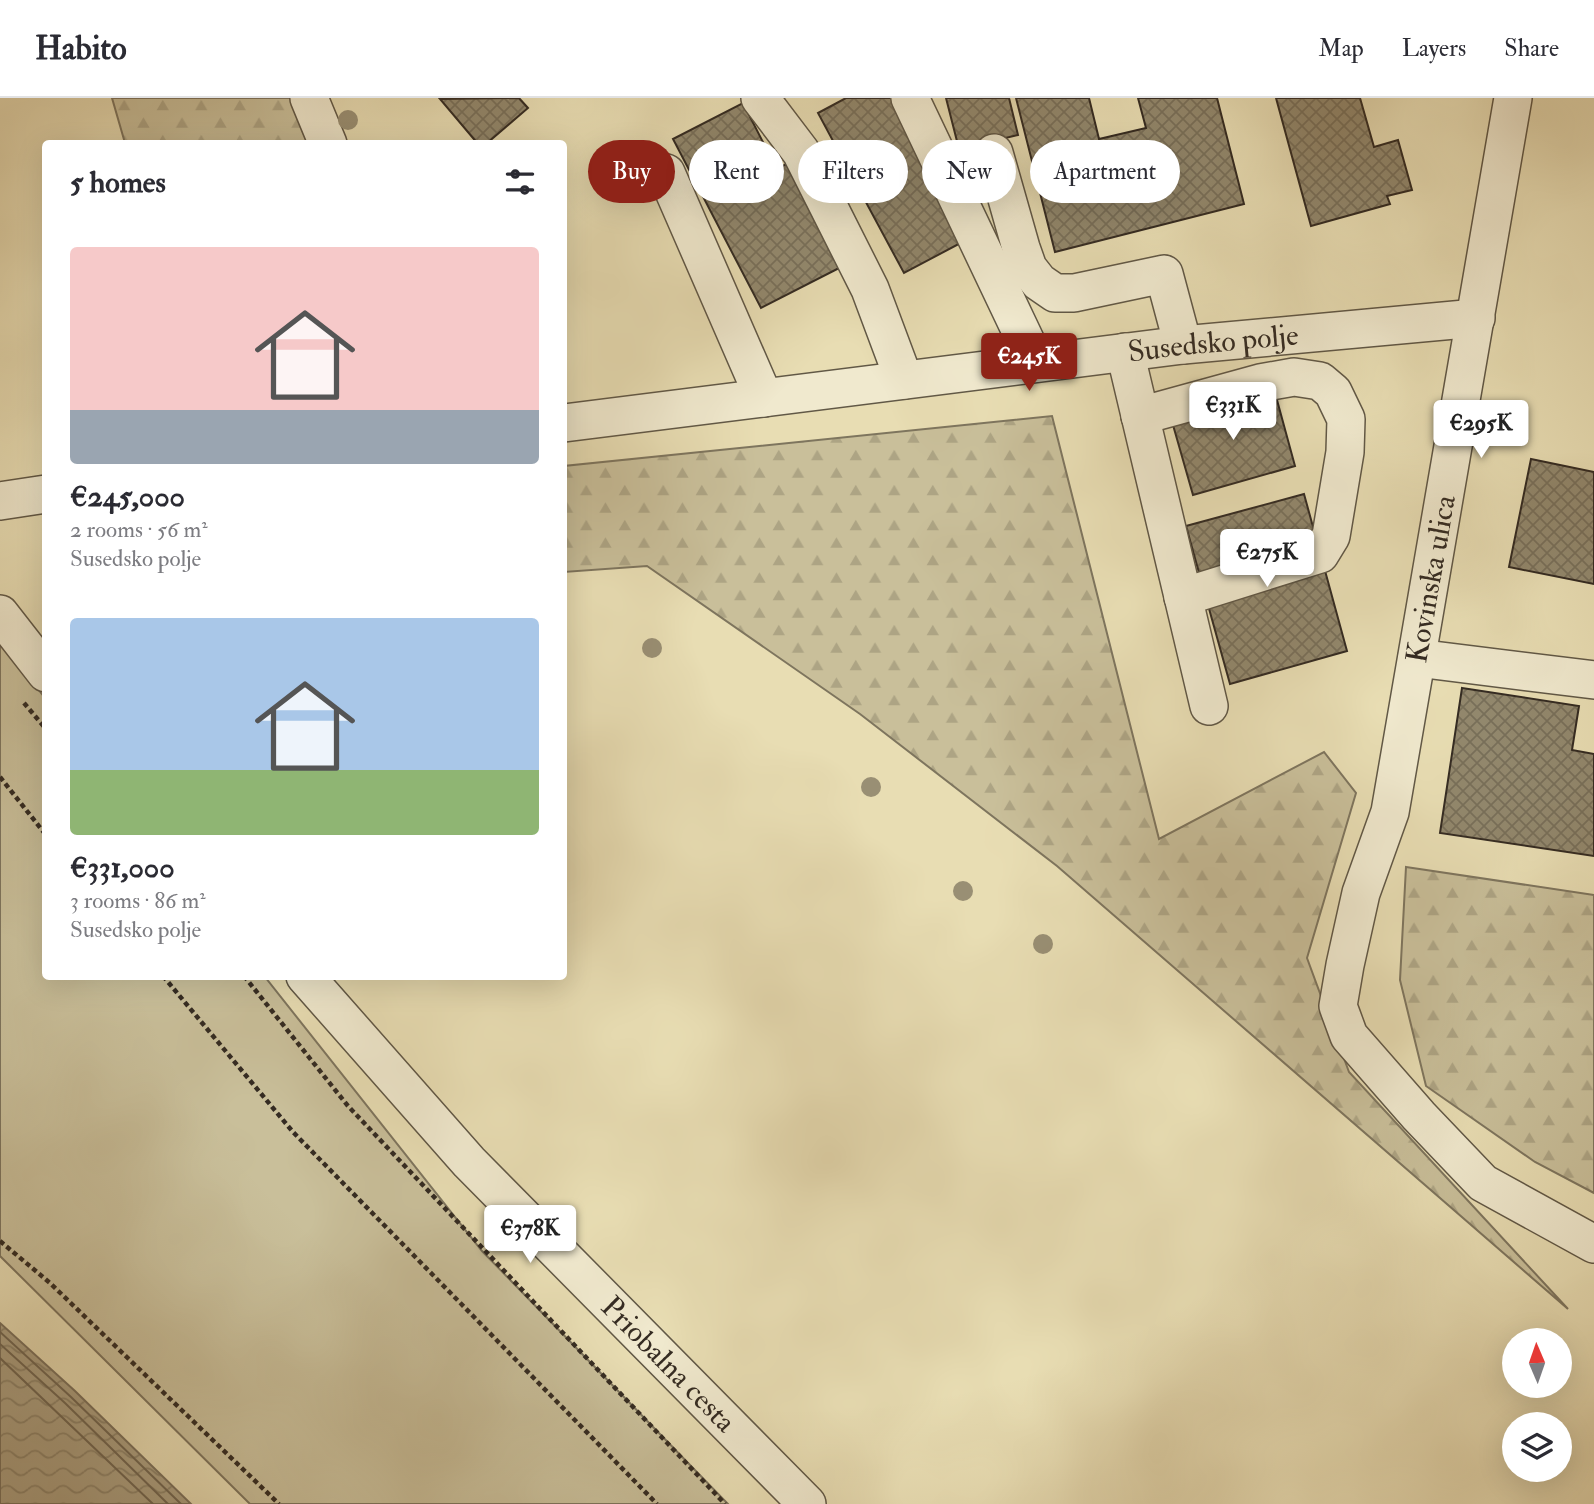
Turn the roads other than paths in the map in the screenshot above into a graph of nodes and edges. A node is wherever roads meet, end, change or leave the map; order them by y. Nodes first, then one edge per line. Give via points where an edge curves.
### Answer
1 (310, 98) edge
2 (910, 98) edge
3 (1513, 98) edge
4 (784, 100) edge
5 (326, 140) edge
6 (675, 194) edge
7 (1009, 203) edge
8 (1476, 318) junction
9 (1183, 345) junction
10 (1125, 352) junction
11 (1036, 363) junction
12 (904, 380) junction
13 (764, 398) junction
14 (568, 416) edge
15 (1140, 416) junction
16 (42, 495) edge
17 (0, 501) edge
18 (1183, 597) junction
19 (0, 614) edge
20 (1417, 658) junction
21 (42, 668) edge
22 (1594, 680) edge
23 (1209, 706) dead end
24 (308, 980) edge
25 (1594, 1244) edge
26 (807, 1504) edge

1 - 5 street
2 - 11 street
3 - 8 street, Kovinska ulica
4 - 12 street via 801,152 870,289
6 - 13 street
7 - 9 street via 1028,268 1055,293 1164,274
8 - 9 street, Susedsko polje
8 - 20 street, Kovinska ulica
9 - 10 street, Susedsko polje
10 - 11 street, Susedsko polje
10 - 15 street
11 - 12 street, Susedsko polje
12 - 13 street, Susedsko polje
13 - 14 street, Susedsko polje
15 - 18 street
15 - 18 street via 1294,377 1320,381 1334,392 1346,419 1331,536 1320,554
16 - 17 street
18 - 23 street
19 - 21 street
20 - 22 street
20 - 25 street, Kovinska ulica via 1390,812 1361,893 1338,1006 1349,1036 1483,1183
24 - 26 street, Priobalna cesta via 469,1162

